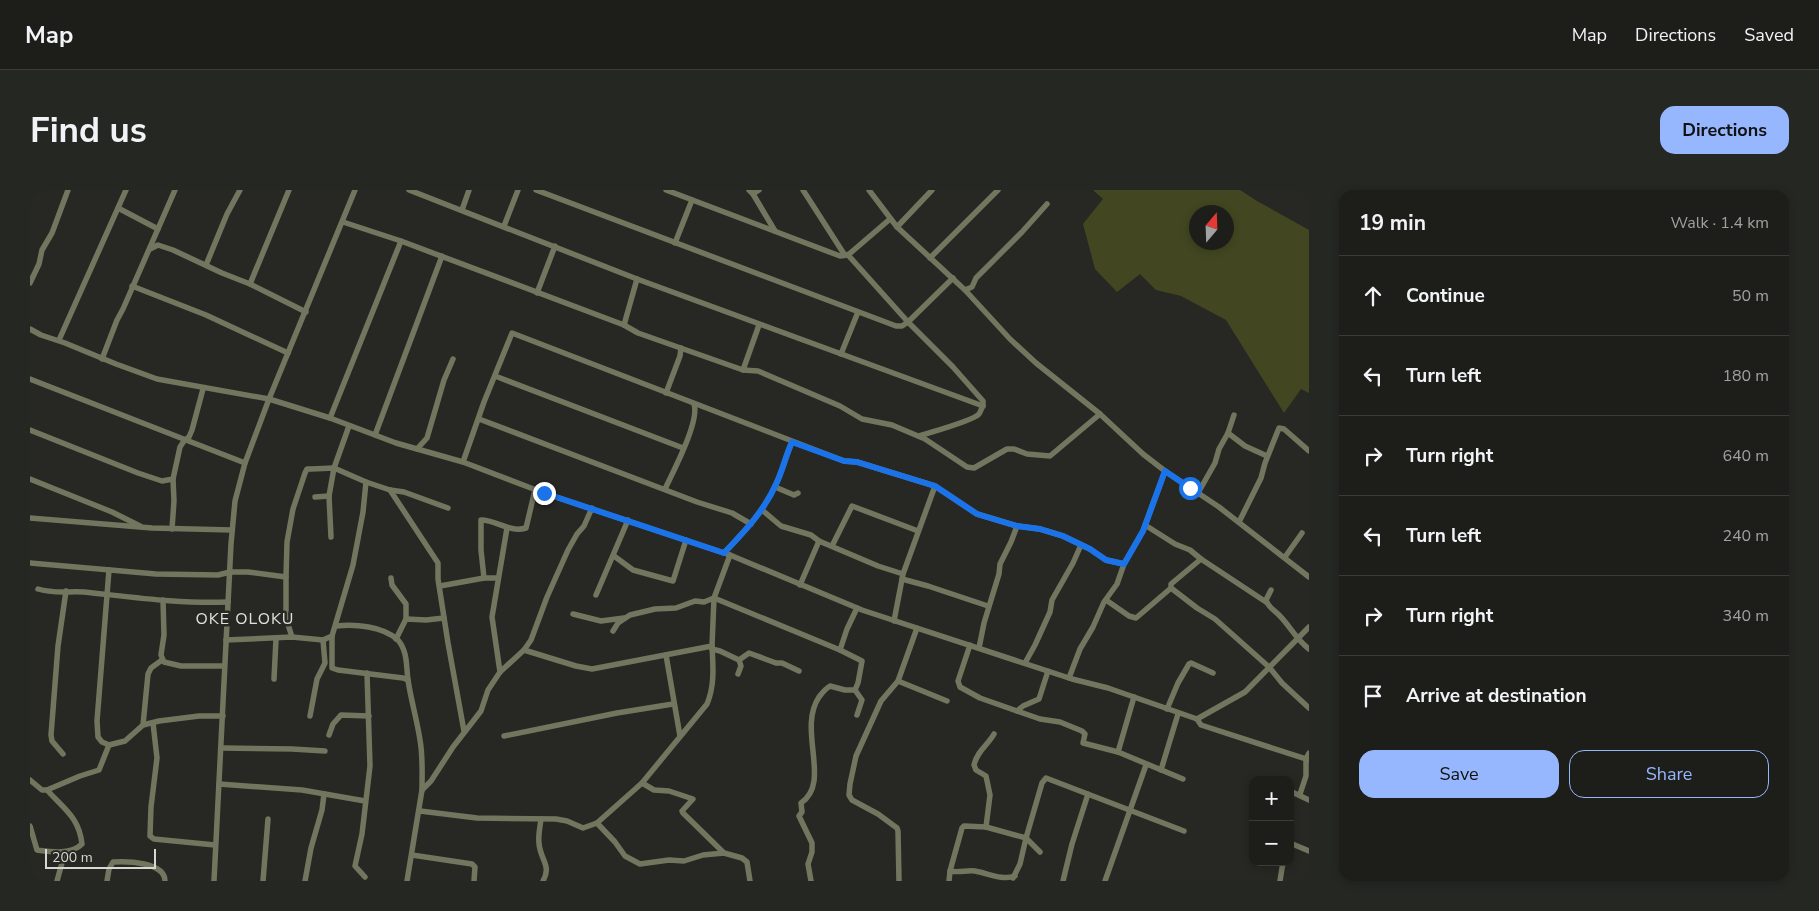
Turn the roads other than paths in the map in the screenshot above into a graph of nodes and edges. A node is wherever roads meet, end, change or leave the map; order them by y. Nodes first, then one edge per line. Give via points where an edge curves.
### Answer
1 (68, 190) edge
2 (126, 190) edge
3 (175, 190) edge
4 (240, 190) edge
5 (289, 190) edge
6 (356, 190) edge
7 (409, 190) edge
8 (469, 190) edge
9 (518, 190) edge
10 (536, 190) edge
11 (666, 190) edge
12 (803, 190) edge
13 (869, 190) edge
14 (932, 190) edge
15 (998, 190) edge
16 (754, 191) edge
17 (419, 192) edge
18 (692, 200) junction
19 (1046, 204) dead end
20 (118, 208) junction
21 (462, 210) junction
22 (890, 219) junction
23 (343, 222) junction
24 (504, 226) junction
25 (897, 227) junction
26 (776, 231) junction
27 (157, 232) junction
28 (401, 241) junction
29 (675, 243) junction
30 (161, 245) junction
31 (556, 246) junction
32 (150, 249) junction
33 (848, 255) junction
34 (442, 256) junction
35 (930, 258) junction
36 (206, 265) junction
37 (953, 278) junction
38 (637, 279) junction
39 (30, 280) edge
40 (250, 284) junction
41 (132, 286) junction
42 (965, 290) junction
43 (537, 293) junction
44 (306, 312) junction
45 (858, 312) junction
46 (908, 322) junction
47 (624, 325) junction
48 (759, 325) junction
49 (30, 329) edge
50 (59, 340) junction
51 (680, 348) junction
52 (288, 353) junction
53 (842, 354) junction
54 (102, 359) junction
55 (453, 359) dead end
56 (743, 370) junction
57 (495, 376) junction
58 (30, 379) edge
59 (203, 389) junction
60 (666, 393) junction
61 (269, 399) junction
62 (694, 404) junction
63 (983, 406) junction
64 (1100, 414) junction
65 (1234, 415) dead end
66 (330, 418) junction
67 (478, 419) junction
68 (349, 426) junction
69 (30, 430) edge
70 (1228, 433) junction
71 (375, 435) junction
72 (919, 436) junction
73 (184, 440) junction
74 (792, 442) junction
75 (683, 448) junction
76 (417, 449) junction
77 (1309, 451) edge
78 (1267, 456) junction
79 (463, 462) junction
80 (245, 463) junction
81 (334, 468) junction
82 (1165, 471) junction
83 (30, 479) edge
84 (173, 479) junction
85 (366, 482) junction
86 (935, 486) junction
87 (775, 487) junction
88 (665, 489) junction
89 (390, 490) junction
90 (535, 490) junction
91 (798, 493) dead end
92 (1198, 493) junction
93 (329, 496) junction
94 (315, 497) dead end
95 (448, 508) dead end
96 (592, 508) junction
97 (762, 510) junction
98 (30, 518) edge
99 (628, 520) junction
100 (1239, 522) junction
101 (751, 524) junction
102 (1145, 525) junction
103 (1017, 526) junction
104 (141, 527) junction
105 (507, 528) junction
106 (172, 529) junction
107 (232, 530) junction
108 (918, 531) junction
109 (1302, 533) dead end
110 (331, 537) dead end
111 (686, 540) junction
112 (819, 541) junction
113 (1081, 545) junction
114 (832, 546) junction
115 (727, 554) junction
116 (614, 556) junction
117 (1285, 557) junction
118 (1202, 559) junction
119 (30, 563) edge
120 (1124, 564) junction
121 (110, 570) junction
122 (230, 572) junction
123 (286, 577) junction
124 (902, 577) junction
125 (1309, 577) edge
126 (391, 578) dead end
127 (484, 578) junction
128 (498, 578) junction
129 (800, 585) junction
130 (440, 586) junction
131 (1171, 588) junction
132 (38, 589) dead end
133 (1270, 590) dead end
134 (66, 591) junction
135 (108, 595) junction
136 (596, 595) dead end
137 (714, 598) junction
138 (163, 600) junction
139 (1106, 600) junction
140 (228, 602) junction
141 (1266, 602) junction
142 (988, 606) junction
143 (857, 608) junction
144 (573, 614) dead end
145 (444, 618) junction
146 (626, 618) junction
147 (406, 619) junction
148 (894, 621) junction
149 (336, 626) junction
150 (1309, 627) edge
151 (917, 628) junction
152 (613, 631) dead end
153 (332, 636) junction
154 (292, 637) junction
155 (276, 639) junction
156 (396, 639) junction
157 (226, 640) junction
158 (323, 640) junction
159 (1298, 640) junction
160 (970, 645) junction
161 (712, 648) junction
162 (979, 648) junction
163 (1309, 649) edge
164 (524, 650) junction
165 (840, 650) junction
166 (666, 655) junction
167 (162, 660) junction
168 (739, 660) junction
169 (1024, 663) junction
170 (224, 666) junction
171 (1269, 667) junction
172 (799, 671) dead end
173 (1048, 671) junction
174 (500, 672) junction
175 (367, 673) junction
176 (1213, 673) dead end
177 (738, 674) dead end
178 (1069, 678) junction
179 (274, 679) dead end
180 (408, 680) junction
181 (898, 681) junction
182 (855, 690) junction
183 (1134, 697) junction
184 (947, 701) dead end
185 (673, 704) junction
186 (1309, 708) edge
187 (1167, 709) junction
188 (1017, 711) junction
189 (1178, 714) junction
190 (857, 715) dead end
191 (222, 716) junction
192 (310, 716) dead end
193 (369, 716) junction
194 (1199, 718) junction
195 (153, 723) junction
196 (143, 725) junction
197 (464, 731) junction
198 (994, 734) dead end
199 (329, 735) dead end
200 (504, 736) dead end
201 (680, 736) junction
202 (109, 745) junction
203 (221, 748) junction
204 (325, 751) dead end
205 (1118, 752) junction
206 (63, 754) dead end
207 (1308, 758) edge
208 (1146, 765) junction
209 (1161, 770) junction
210 (1183, 779) dead end
211 (30, 780) edge
212 (642, 783) junction
213 (220, 784) junction
214 (47, 790) junction
215 (422, 790) junction
216 (1294, 792) edge
217 (324, 794) junction
218 (1088, 794) junction
219 (1300, 794) junction
220 (1309, 800) edge
221 (365, 801) junction
222 (1131, 810) junction
223 (420, 811) junction
224 (268, 819) dead end
225 (541, 819) junction
226 (597, 823) junction
227 (30, 826) edge
228 (986, 827) junction
229 (1184, 831) dead end
230 (1026, 838) junction
231 (1294, 844) edge
232 (215, 845) junction
233 (1309, 851) edge
234 (66, 852) junction
235 (1040, 852) dead end
236 (724, 853) junction
237 (412, 855) junction
238 (1282, 866) edge
239 (950, 871) junction
240 (365, 877) dead end
241 (1013, 879) edge
242 (57, 881) edge
243 (108, 881) edge
244 (165, 881) edge
245 (214, 881) edge
246 (263, 881) edge
247 (305, 881) edge
248 (407, 881) edge
249 (474, 881) edge
250 (543, 881) edge
251 (750, 881) edge
252 (811, 881) edge
253 (898, 881) edge
254 (949, 881) edge
255 (1063, 881) edge
256 (1105, 881) edge
257 (1280, 881) edge

1 - 39 street
2 - 20 street
3 - 27 street
4 - 36 street
5 - 40 street
6 - 23 street
7 - 17 street
8 - 21 street
9 - 24 street
10 - 29 street
11 - 18 street
12 - 33 street via 844,254
13 - 22 street
14 - 25 street
15 - 35 street
16 - 26 street
17 - 21 street
18 - 26 street
18 - 29 street
19 - 42 street via 976,278 972,287
20 - 27 street
20 - 50 street
21 - 24 street
22 - 25 street
22 - 33 street
23 - 28 street
23 - 44 street
24 - 31 street
25 - 35 street
26 - 33 street via 840,256
27 - 30 street via 157,241
27 - 32 street
28 - 34 street
28 - 66 street
29 - 45 street
30 - 32 street
30 - 36 street
31 - 38 street
31 - 43 street
32 - 41 street
33 - 46 street
34 - 43 street
34 - 71 street
35 - 37 street
36 - 40 street
37 - 42 street
37 - 46 street
38 - 47 street
38 - 48 street
40 - 44 street
41 - 52 street via 206,315
41 - 54 street
42 - 64 street via 1036,363
43 - 47 street
44 - 52 street
45 - 46 street via 896,326
45 - 53 street
46 - 63 street via 953,367 983,401
47 - 51 street
48 - 53 street
48 - 56 street
49 - 50 street
50 - 54 street
51 - 56 street
51 - 60 street
52 - 61 street
53 - 63 street
54 - 59 street via 157,379
55 - 76 street via 427,438
56 - 72 street via 758,371 840,406 862,419 892,425
57 - 60 street via 512,333
57 - 67 street
57 - 75 street
58 - 73 street
59 - 61 street
59 - 73 street via 192,430
60 - 62 street
61 - 66 street
61 - 80 street
62 - 74 street
62 - 75 street via 696,410
63 - 72 street via 980,413 968,420
64 - 72 street via 1050,456 1007,449 974,468 965,467
64 - 82 street
65 - 70 street
66 - 68 street
67 - 79 street
67 - 88 street
68 - 71 street
68 - 81 street
69 - 84 street via 138,473 162,481
70 - 78 street via 1245,446
70 - 92 street
71 - 76 street
73 - 80 street
73 - 84 street
74 - 86 street via 844,461
74 - 87 street
75 - 88 street
76 - 79 street
77 - 78 street via 1280,428
78 - 100 street via 1261,478
79 - 90 street
80 - 107 street
81 - 85 street
81 - 93 street
81 - 123 street via 308,469 305,473 293,509 287,542
82 - 92 street
82 - 102 street
83 - 104 street
84 - 106 street
85 - 89 street
85 - 149 street via 353,565
86 - 103 street via 977,514
86 - 108 street
87 - 91 street via 794,495
87 - 97 street
88 - 101 street via 732,513
89 - 95 street
89 - 130 street via 438,563
90 - 96 street
90 - 105 street via 526,528
92 - 100 street
93 - 94 street
93 - 110 street
96 - 99 street
96 - 164 street via 568,550
97 - 101 street
97 - 112 street via 781,526 811,534
98 - 104 street
99 - 111 street
99 - 116 street
100 - 117 street
101 - 115 street
102 - 118 street
102 - 120 street
103 - 113 street via 1045,530
103 - 142 street via 1000,564
104 - 106 street
105 - 127 street via 481,520
105 - 128 street
106 - 107 street
107 - 122 street
108 - 114 street via 852,506
108 - 124 street
109 - 117 street
111 - 115 street
111 - 116 street via 673,581 632,570
112 - 114 street
112 - 129 street
113 - 120 street via 1106,560
113 - 169 street
114 - 124 street
115 - 129 street
115 - 137 street
116 - 136 street
117 - 125 street
118 - 131 street via 1171,584
118 - 141 street
119 - 121 street
120 - 139 street via 1117,584
121 - 122 street via 185,575
121 - 135 street
122 - 123 street
122 - 140 street
123 - 154 street via 286,618
124 - 142 street
124 - 148 street
126 - 147 street via 392,585 406,604
127 - 128 street
127 - 130 street
128 - 174 street via 492,617
129 - 143 street
130 - 145 street
131 - 139 street via 1136,618
131 - 171 street via 1215,619
132 - 134 street via 51,593
133 - 141 street
134 - 135 street
134 - 206 street via 51,735
135 - 138 street
135 - 202 street via 97,734 102,742
137 - 146 street
137 - 161 street
137 - 165 street
138 - 140 street
138 - 167 street
139 - 178 street
140 - 157 street
141 - 159 street
142 - 162 street
143 - 148 street
143 - 165 street
144 - 146 street via 601,622
145 - 147 street
145 - 197 street
146 - 152 street
147 - 156 street
148 - 151 street
149 - 153 street
149 - 156 street via 374,628
150 - 159 street
151 - 160 street
151 - 181 street
153 - 158 street
153 - 175 street via 332,668
154 - 155 street
154 - 158 street
155 - 157 street
155 - 179 street
156 - 180 street via 405,653
157 - 170 street
158 - 192 street via 325,663 316,679
159 - 163 street
159 - 171 street
160 - 162 street
160 - 188 street via 958,686
161 - 166 street
161 - 168 street
161 - 201 street via 710,697 704,709
162 - 169 street
164 - 166 street via 592,669
164 - 174 street
165 - 182 street via 862,661
166 - 185 street
167 - 170 street via 181,666
167 - 196 street via 148,674
168 - 172 street via 749,653
168 - 177 street
169 - 173 street
170 - 191 street
171 - 186 street
171 - 194 street via 1242,694
173 - 178 street
173 - 188 street via 1039,699
174 - 197 street via 488,690 481,711
175 - 180 street
175 - 193 street
176 - 187 street via 1188,664
178 - 183 street
180 - 215 street via 421,743
181 - 184 street
181 - 253 street via 881,700 856,756 849,795 897,828
182 - 190 street via 862,700
182 - 252 street via 830,686 816,702 811,715 816,771 801,803 799,816 812,843 808,864
183 - 187 street
183 - 205 street
185 - 200 street
185 - 201 street
187 - 189 street
188 - 205 street via 1060,722 1082,731 1085,734 1083,743
189 - 194 street
189 - 209 street
191 - 195 street
191 - 203 street
193 - 199 street via 343,714 333,724
193 - 221 street via 370,766
194 - 207 street via 1201,725
195 - 196 street
195 - 232 street via 157,758 150,836
196 - 202 street via 125,741
197 - 215 street via 431,782
198 - 228 street via 980,751 974,765 986,776 990,790
201 - 212 street
202 - 214 street via 99,770
203 - 204 street
203 - 213 street
205 - 208 street
207 - 219 street
208 - 209 street
208 - 222 street
209 - 210 street
211 - 214 street via 42,790
212 - 226 street
212 - 236 street via 654,790 693,799 683,813
213 - 217 street
213 - 232 street
214 - 234 street via 72,814 81,837 80,847
215 - 223 street
216 - 219 street
217 - 221 street
217 - 247 street
218 - 222 street
218 - 230 street via 1046,778
218 - 255 street
219 - 220 street
221 - 240 street via 355,866
222 - 229 street
222 - 256 street
223 - 225 street via 477,818
223 - 237 street
224 - 246 street
225 - 226 street via 562,820 583,828
225 - 250 street via 539,843 547,869
226 - 236 street via 625,856 640,864 684,861
227 - 234 street via 37,850
228 - 230 street
228 - 239 street via 962,828
230 - 235 street
230 - 241 street
231 - 233 street
232 - 245 street
234 - 242 street
236 - 251 street via 747,862
237 - 248 street
237 - 249 street via 472,864 475,867
238 - 257 street
239 - 241 street via 974,871
239 - 254 street
243 - 244 street via 113,862 120,861 156,867 165,875

